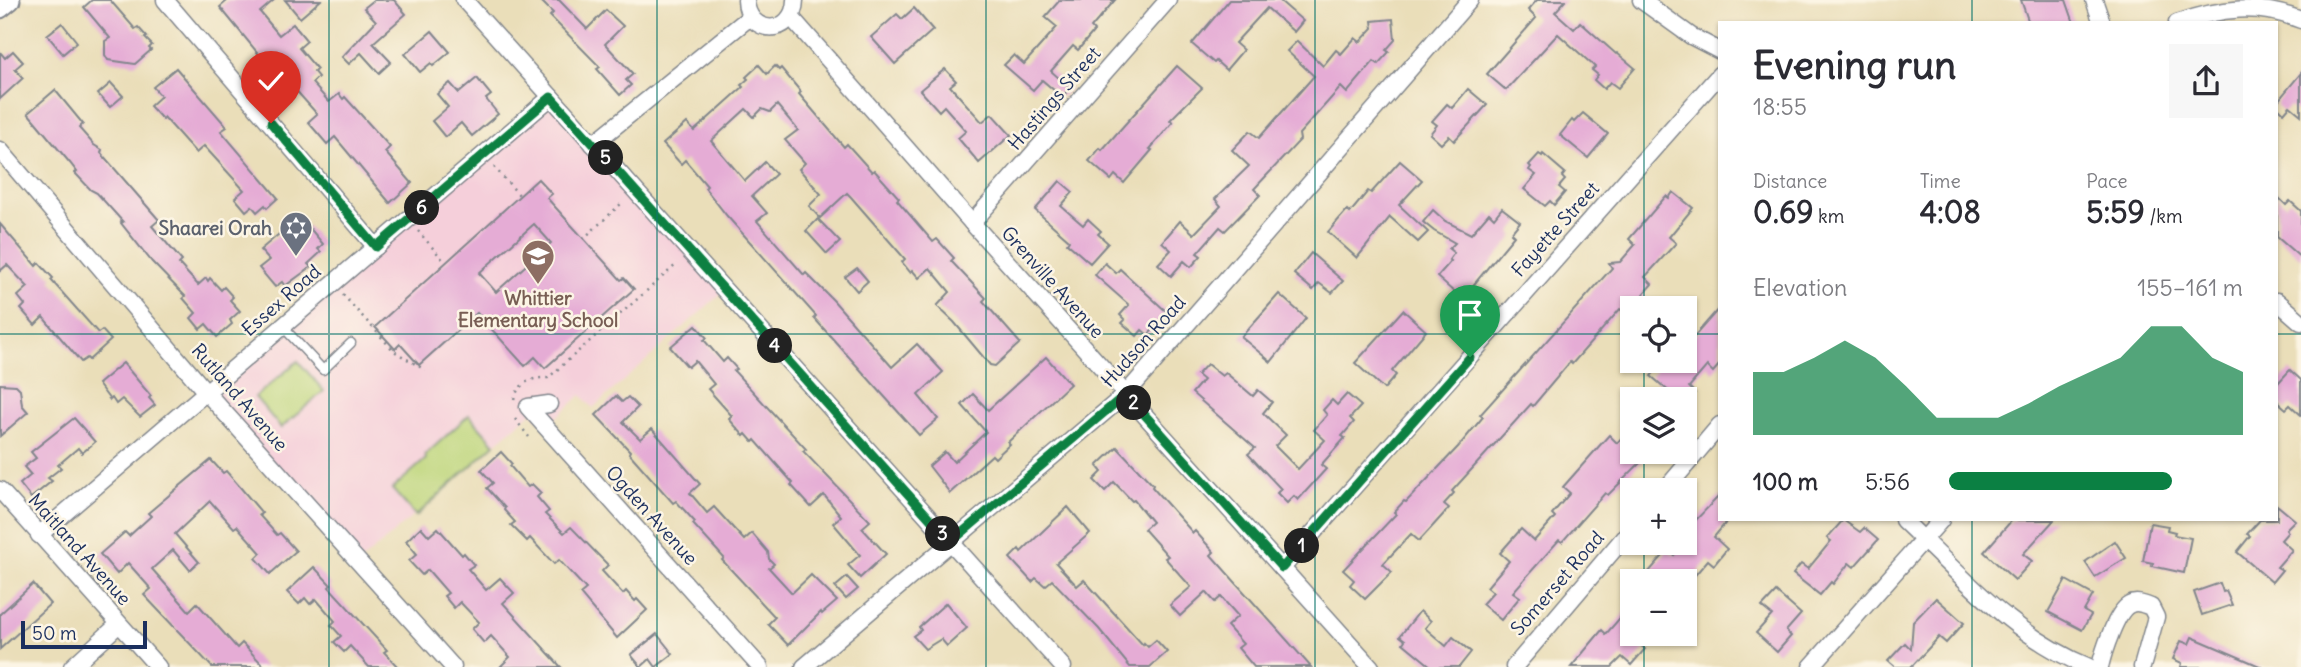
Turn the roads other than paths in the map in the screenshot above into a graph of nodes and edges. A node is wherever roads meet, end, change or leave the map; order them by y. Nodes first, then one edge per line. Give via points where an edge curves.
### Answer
1 (10, 0) edge
2 (165, 0) edge
3 (464, 0) edge
4 (746, 0) edge
5 (795, 0) edge
6 (1167, 0) edge
7 (1470, 0) edge
8 (1641, 0) edge
9 (2094, 0) edge
10 (0, 8) edge
11 (750, 17) junction
12 (791, 17) junction
13 (2301, 20) edge
14 (2101, 21) edge
15 (2183, 21) edge
16 (1718, 50) edge
17 (1718, 76) edge
18 (551, 97) junction
19 (593, 144) junction
20 (0, 150) edge
21 (972, 223) junction
22 (376, 247) junction
23 (2278, 302) edge
24 (2301, 322) edge
25 (283, 327) junction
26 (351, 343) dead end
27 (206, 392) junction
28 (1126, 394) junction
29 (549, 404) dead end
30 (1718, 427) edge
31 (1675, 478) edge
32 (0, 490) edge
33 (1904, 521) edge
34 (1940, 521) edge
35 (39, 536) junction
36 (1924, 540) junction
37 (951, 542) junction
38 (1620, 542) edge
39 (1282, 568) junction
40 (119, 624) junction
41 (72, 667) edge
42 (158, 667) edge
43 (453, 667) edge
44 (760, 667) edge
45 (804, 667) edge
46 (1063, 667) edge
47 (1371, 667) edge
48 (1514, 667) edge
49 (1811, 667) edge
50 (2089, 667) edge
51 (2100, 667) edge
52 (2142, 667) edge

1 - 10 street
2 - 22 street
3 - 18 street
4 - 11 street
5 - 12 street
6 - 21 street, Hastings Street
7 - 28 street, Hudson Road
8 - 16 street via 1690,36
9 - 14 street
11 - 12 street via 771,28
11 - 19 street
12 - 21 street, Grenville Avenue
13 - 15 street via 2262,9 2237,8
17 - 39 street, Fayette Street
18 - 19 street
18 - 22 street, Essex Road
19 - 37 street
20 - 27 street, Rutland Avenue
21 - 28 street, Grenville Avenue
22 - 25 street, Essex Road
23 - 24 street
25 - 26 lane via 323,370
25 - 27 street, Essex Road
27 - 35 street, Essex Road
27 - 43 street, Rutland Avenue
28 - 37 street, Hudson Road
28 - 39 street, Grenville Avenue
29 - 44 street, Ogden Avenue via 528,407
30 - 31 street
32 - 35 street, Maitland Avenue
33 - 36 street
34 - 36 street
35 - 40 street, Maitland Avenue
36 - 49 street
36 - 50 street via 2014,624 2038,642
37 - 45 street, Hudson Road
37 - 46 street
38 - 48 street, Somerset Road
39 - 47 street, Grenville Avenue
40 - 41 street
40 - 42 street, Maitland Avenue
51 - 52 street via 2123,610 2139,603 2151,607 2156,617

